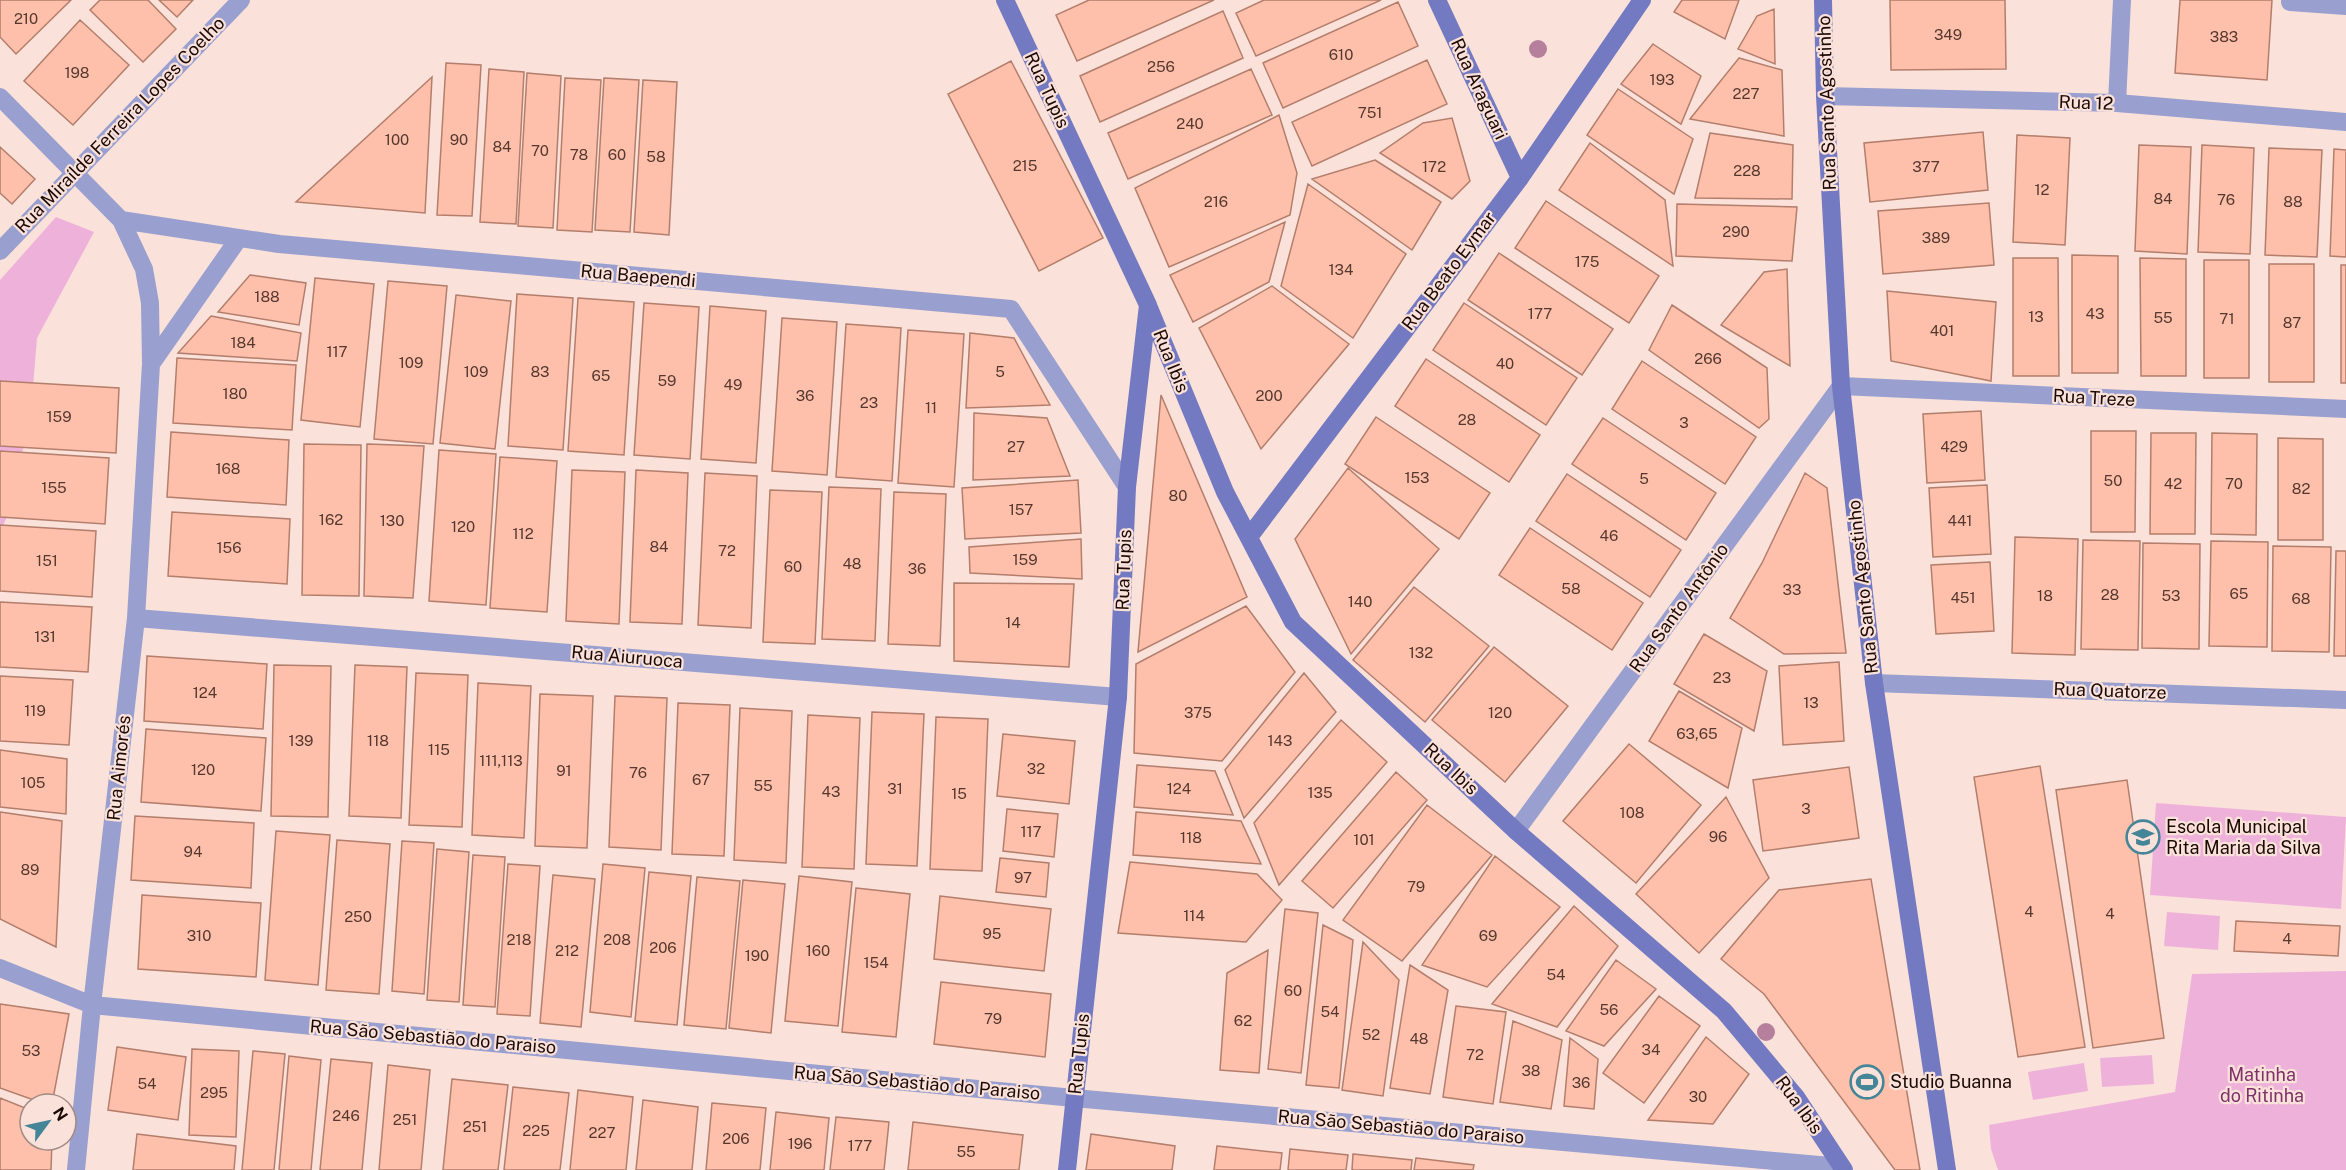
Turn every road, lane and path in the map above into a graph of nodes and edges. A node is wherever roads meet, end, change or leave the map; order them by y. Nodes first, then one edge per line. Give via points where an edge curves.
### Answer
1 (241, 0) edge
2 (1005, 0) edge
3 (1437, 0) edge
4 (1642, 0) edge
5 (1824, 0) edge
6 (2122, 0) edge
7 (2290, 2) dead end
8 (2346, 6) edge
9 (1825, 96) junction
10 (0, 97) edge
11 (2117, 103) junction
12 (2346, 122) edge
13 (74, 173) junction
14 (1520, 178) junction
15 (121, 220) junction
16 (240, 238) junction
17 (0, 251) edge
18 (1148, 305) junction
19 (151, 364) junction
20 (1842, 386) junction
21 (2346, 409) edge
22 (1127, 487) junction
23 (1249, 537) junction
24 (136, 618) junction
25 (1874, 683) junction
26 (1118, 697) junction
27 (2346, 700) edge
28 (1516, 831) junction
29 (0, 968) edge
30 (92, 1005) junction
31 (1074, 1098) junction
32 (1842, 1168) edge
33 (76, 1170) edge
34 (1067, 1170) edge
35 (1947, 1170) edge

1 - 13 street, Rua Miraílde Ferreira Lopes Coelho
2 - 18 street, Rua Tupis
3 - 14 street, Rua Araguari
4 - 14 street, Rua Beato Eymar
5 - 9 street, Rua Santo Agostinho
6 - 11 street
7 - 8 street
9 - 11 street, Rua 12
9 - 20 street, Rua Santo Agostinho
10 - 13 street
11 - 12 street, Rua 12
13 - 15 street
13 - 17 street, Rua Miraílde Ferreira Lopes Coelho
14 - 23 street, Rua Beato Eymar
15 - 16 street, Rua Baependi
15 - 19 street, Rua Aimorés via 144,269 150,303
16 - 19 street
16 - 22 street, Rua Baependi via 1011,309
18 - 22 street, Rua Tupis
18 - 23 street, Rua Ibis via 1225,492
19 - 24 street, Rua Aimorés
20 - 21 street, Rua Treze
20 - 25 street, Rua Santo Agostinho
20 - 28 street, Rua Santo Antônio
22 - 26 street, Rua Tupis
23 - 28 street, Rua Ibis via 1293,622
24 - 26 street, Rua Aiuruoca
24 - 30 street, Rua Aimorés
25 - 27 street, Rua Quatorze
25 - 35 street, Rua Santo Agostinho
26 - 31 street, Rua Tupis
28 - 32 street, Rua Ibis via 1724,1011 1797,1097
29 - 30 street, Rua São Sebastião do Paraiso
30 - 31 street, Rua São Sebastião do Paraiso
30 - 33 street, Rua Aimorés
31 - 32 street, Rua São Sebastião do Paraiso
31 - 34 street, Rua Tupis

